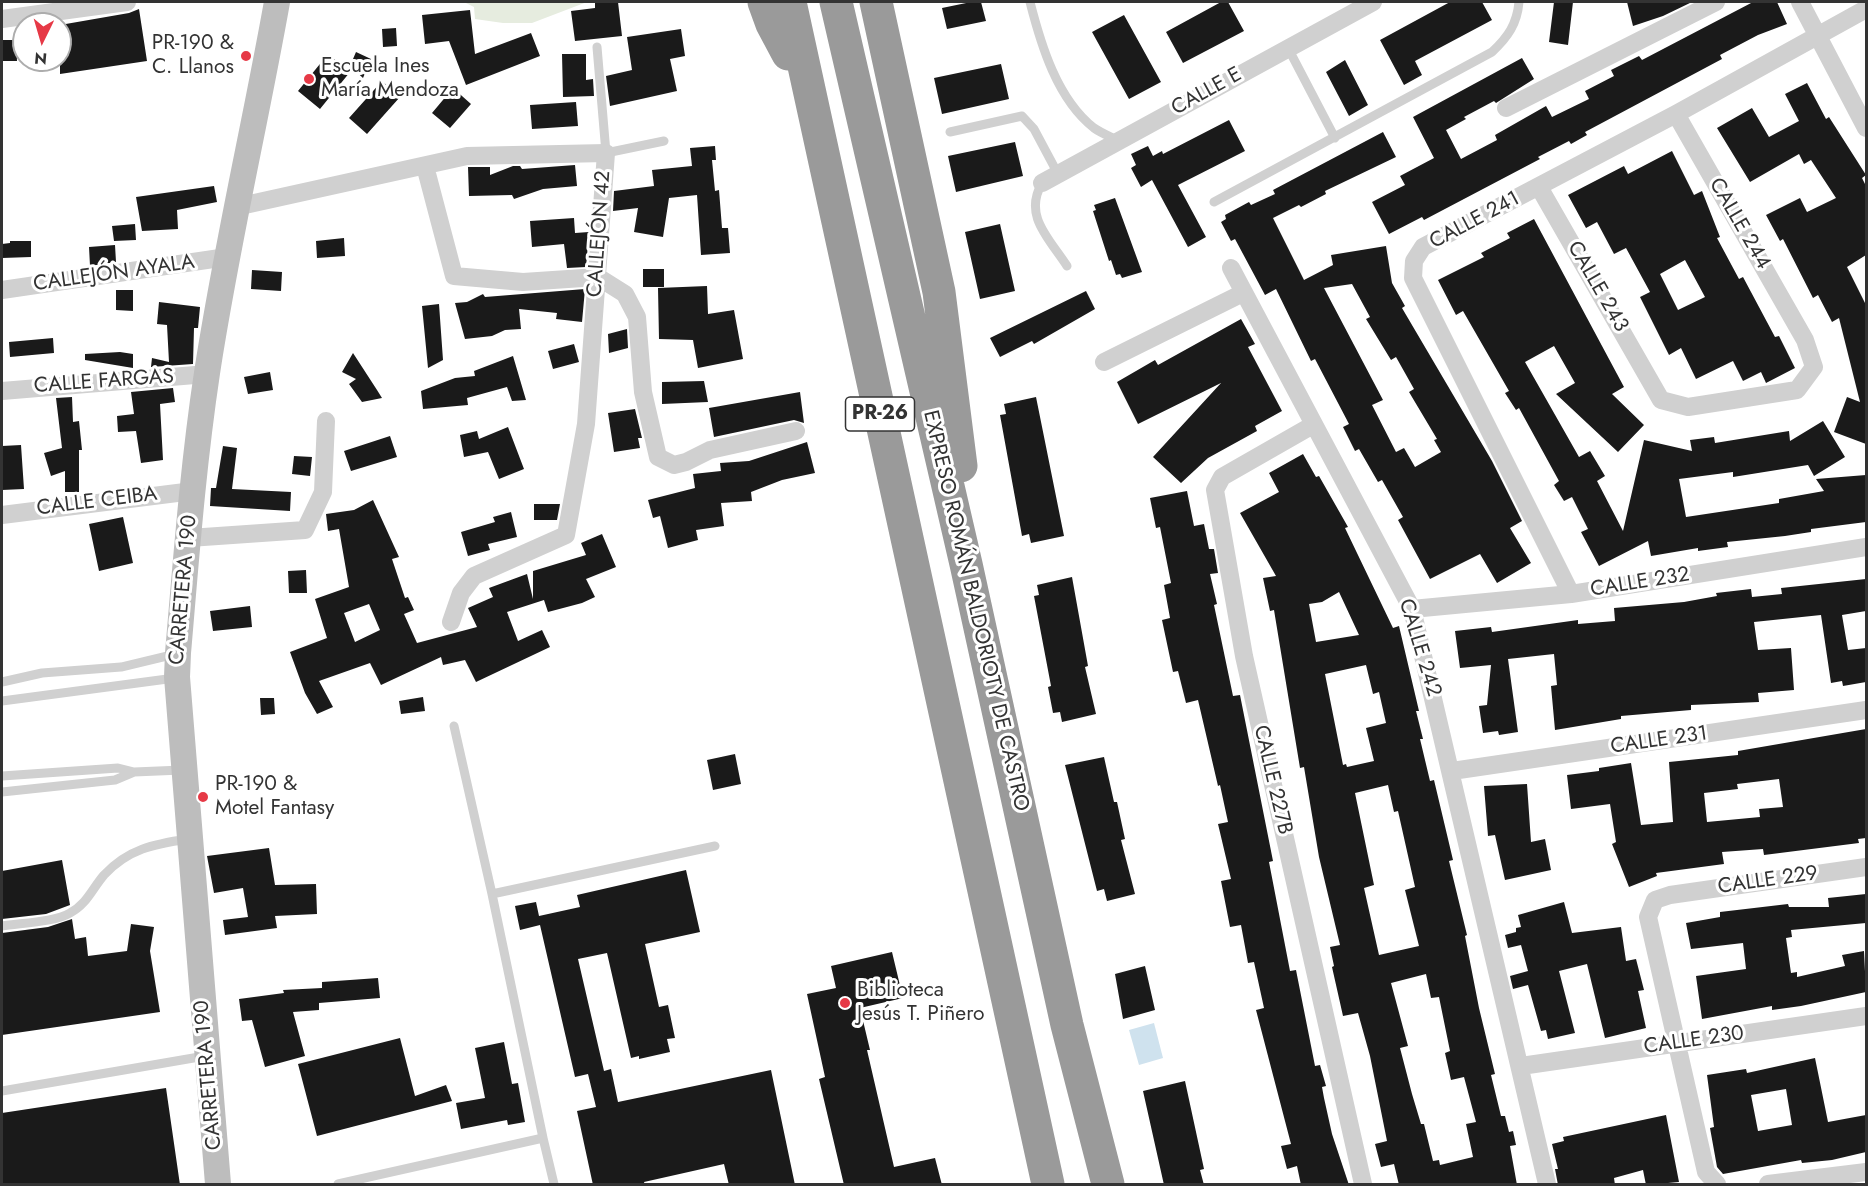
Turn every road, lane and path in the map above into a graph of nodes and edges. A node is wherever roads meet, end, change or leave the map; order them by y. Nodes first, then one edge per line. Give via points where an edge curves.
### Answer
1 (127, 2) edge
2 (277, 2) edge
3 (764, 2) edge
4 (790, 2) edge
5 (836, 2) edge
6 (876, 2) edge
7 (1030, 2) edge
8 (1373, 2) edge
9 (1518, 2) edge
10 (1716, 2) edge
11 (1800, 2) edge
12 (46, 6) edge
13 (1866, 9) edge
14 (2, 19) edge
15 (1816, 36) junction
16 (597, 47) dead end
17 (1288, 48) junction
18 (810, 95) junction
19 (1506, 108) dead end
20 (1676, 114) junction
21 (1866, 128) edge
22 (950, 132) dead end
23 (1335, 138) junction
24 (664, 141) dead end
25 (1119, 141) junction
26 (606, 153) junction
27 (426, 166) junction
28 (1058, 174) junction
29 (1042, 183) joint
30 (1539, 187) junction
31 (1214, 202) dead end
32 (236, 207) junction
33 (226, 257) junction
34 (1067, 266) dead end
35 (1231, 268) dead end
36 (598, 277) junction
37 (2, 290) edge
38 (1243, 293) junction
39 (1104, 362) dead end
40 (207, 374) junction
41 (1655, 388) joint
42 (2, 391) edge
43 (326, 421) dead end
44 (1313, 425) junction
45 (796, 431) dead end
46 (193, 491) junction
47 (2, 515) edge
48 (189, 538) junction
49 (1866, 547) edge
50 (966, 564) junction
51 (1571, 594) junction
52 (1412, 609) junction
53 (451, 622) dead end
54 (177, 665) junction
55 (2, 682) edge
56 (2, 701) edge
57 (1866, 710) edge
58 (454, 726) dead end
59 (184, 770) junction
60 (1452, 771) junction
61 (134, 772) junction
62 (2, 776) edge
63 (2, 792) edge
64 (190, 838) junction
65 (716, 846) dead end
66 (1866, 867) edge
67 (492, 894) junction
68 (2, 926) edge
69 (1866, 1016) edge
70 (1676, 1043) junction
71 (207, 1056) junction
72 (1521, 1066) junction
73 (2, 1091) edge
74 (1096, 1132) junction
75 (543, 1138) junction
76 (1866, 1172) edge
77 (218, 1185) edge
78 (338, 1185) edge
79 (554, 1185) edge
80 (1048, 1185) edge
81 (1108, 1185) edge
82 (1119, 1185) edge
83 (1363, 1185) edge
84 (1547, 1185) edge
85 (1717, 1185) edge
86 (1768, 1185) edge

1 - 12 street
2 - 32 street, CARRETERA 190
3 - 18 highway
4 - 18 highway, PR-26
5 - 50 highway, EXPRESO ROMÁN BALDORIOTY DE CASTRO / PR-26
6 - 50 highway via 939,292 960,445
7 - 25 lane via 1039,38 1067,97 1094,127
8 - 17 street, CALLE E
9 - 23 lane via 1517,17 1507,38 1492,52
10 - 19 street
11 - 15 street
12 - 14 street
13 - 15 street, CALLE 241
15 - 20 street, CALLE 241
15 - 21 street
16 - 26 lane
17 - 23 lane
17 - 25 street, CALLE E
18 - 80 highway, PR-26
20 - 30 street, CALLE 241
20 - 41 street, CALLE 244 via 1802,334 1814,367 1797,390 1688,407 1661,400
22 - 28 lane via 1022,116 1034,129
23 - 31 lane
24 - 26 lane
25 - 28 street, CALLE E
26 - 27 street, CALLEJÓN 42 via 467,156
26 - 36 street, CALLEJÓN 42
27 - 32 street, CALLEJÓN 42
27 - 36 street via 453,276 523,282
28 - 29 street, CALLE E
29 - 34 lane via 1035,194 1034,216
30 - 41 street, CALLE 243
30 - 51 street, CALLE 241 via 1423,247 1414,261 1413,278
32 - 33 street, CARRETERA 190
33 - 37 street, CALLEJÓN AYALA
33 - 40 street, CARRETERA 190
35 - 38 street, CALLE 242
36 - 45 street via 625,294 637,317 643,392 658,456 674,465 711,450
36 - 53 street, CALLEJÓN 42 via 585,424 566,535 474,576 461,594
38 - 39 street
38 - 44 street, CALLE 242
40 - 42 street, CALLE FARGAS
40 - 46 street, CARRETERA 190
43 - 48 street via 323,492 305,530
44 - 52 street, CALLE 242
44 - 83 street, CALLE 227B via 1222,477 1215,490 1244,656
46 - 47 street, CALLE CEIBA
46 - 48 street, CARRETERA 190
48 - 54 street, CARRETERA 190
49 - 51 street, CALLE 232
50 - 74 highway, EXPRESO ROMÁN BALDORIOTY DE CASTRO / PR-26 via 1067,1025
51 - 52 street, CALLE 232
52 - 60 street, CALLE 242
54 - 55 lane via 42,673
54 - 56 lane
54 - 59 street, CARRETERA 190
57 - 60 street, CALLE 231
58 - 67 lane
59 - 61 lane
59 - 64 street, CARRETERA 190
60 - 72 street, CALLE 242
61 - 62 lane via 118,768
61 - 63 lane via 115,780
64 - 68 lane via 149,845 126,855 103,876 83,905 68,915
64 - 71 street, CARRETERA 190
65 - 67 lane
66 - 70 street, CALLE 229 via 1655,900 1648,917
67 - 75 lane
69 - 70 street, CALLE 230
70 - 72 street, CALLE 230
70 - 85 street via 1706,1172
71 - 73 lane
71 - 77 street, CARRETERA 190
72 - 84 street, CALLE 242
74 - 81 highway, EXPRESO ROMÁN BALDORIOTY DE CASTRO / PR-26
74 - 82 highway
75 - 78 lane
75 - 79 lane
76 - 86 street

